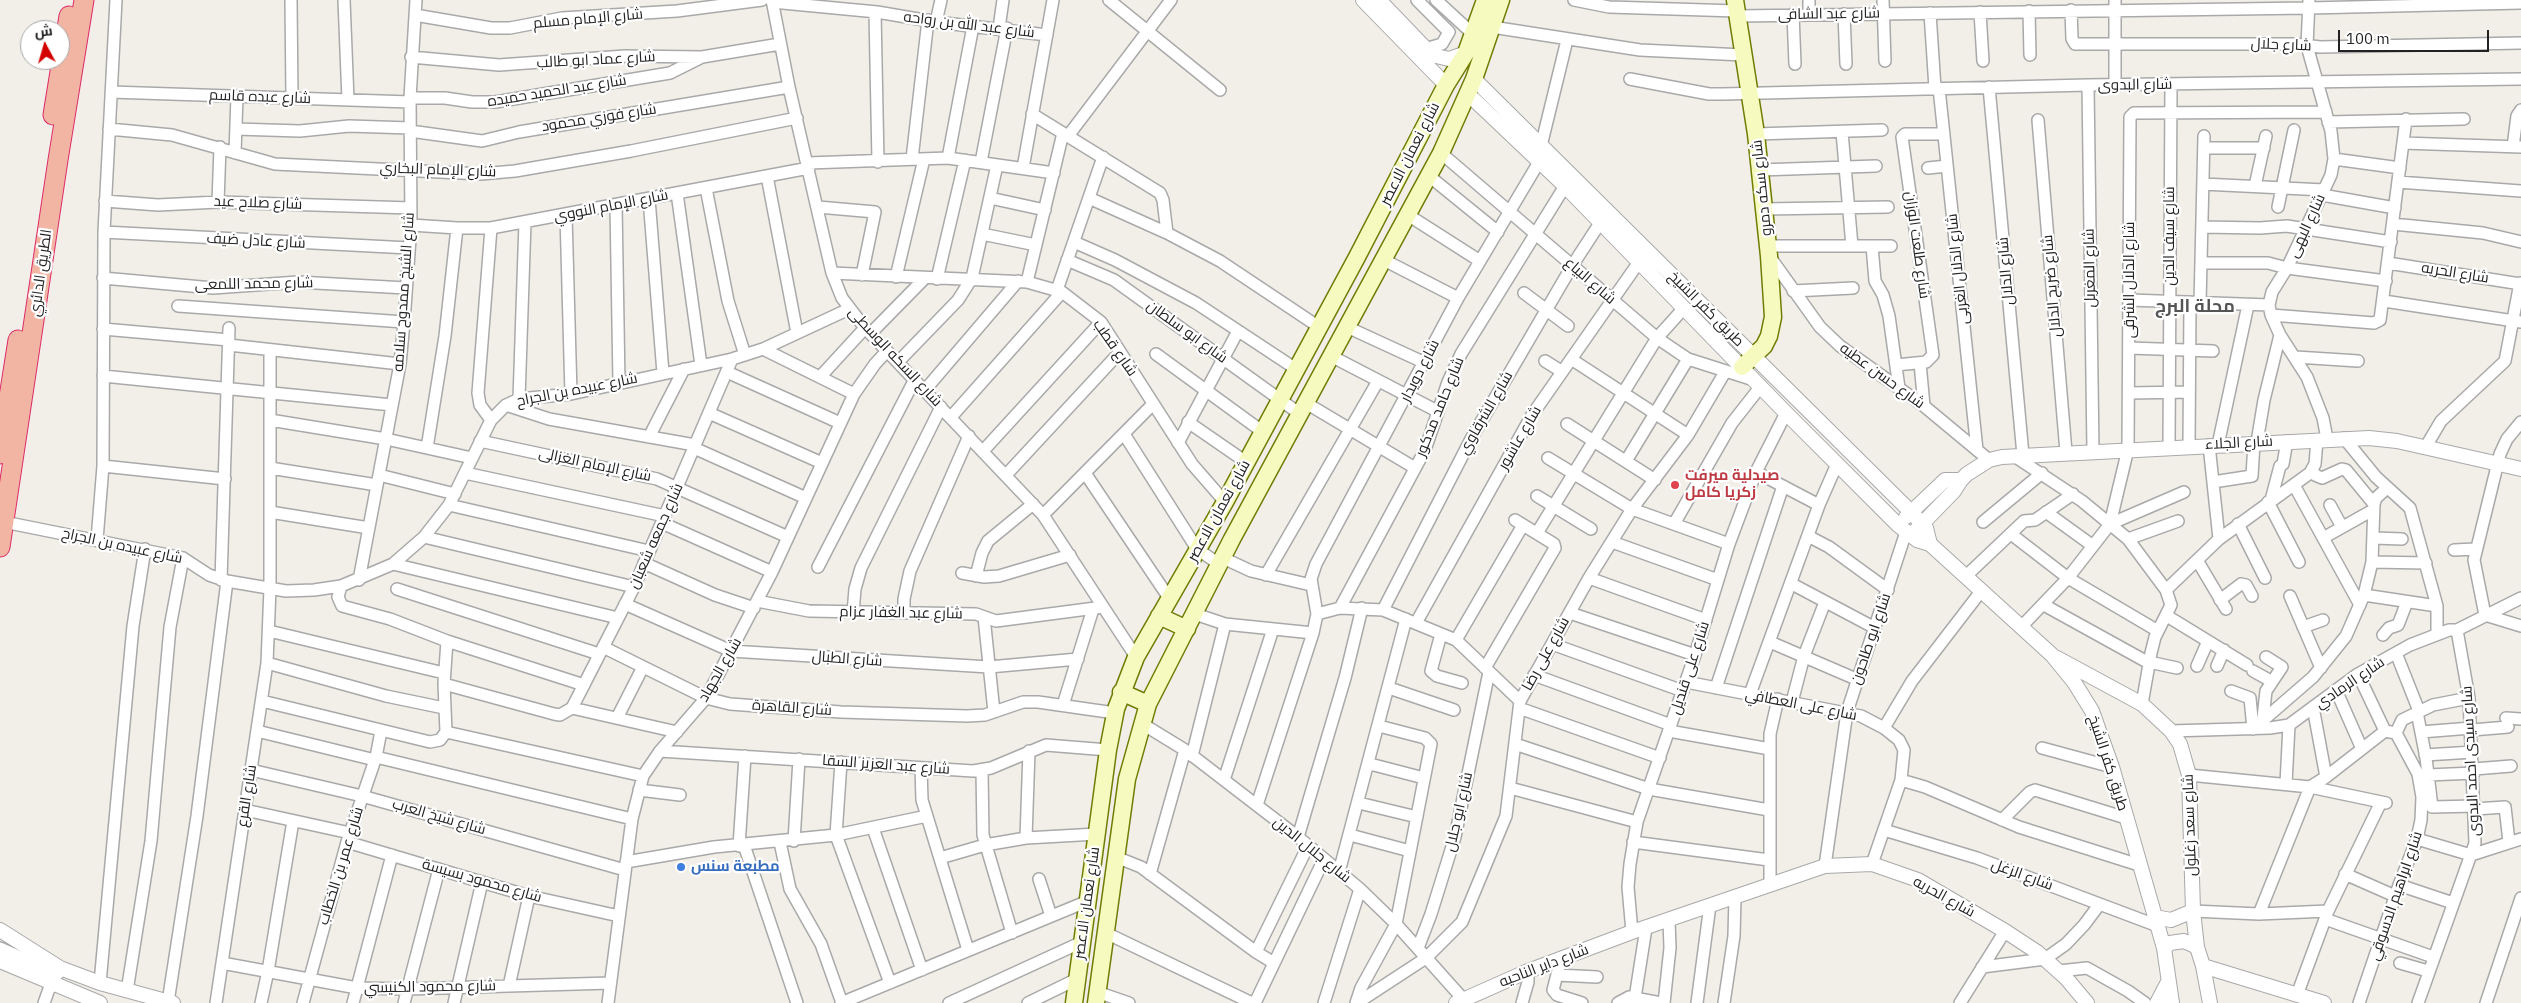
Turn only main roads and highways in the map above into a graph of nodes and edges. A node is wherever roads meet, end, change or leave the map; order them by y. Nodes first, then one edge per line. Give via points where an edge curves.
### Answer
1 (71, 0) edge
2 (84, 0) edge
3 (1485, 0) edge
4 (1501, 0) edge
5 (1737, 9) edge
6 (1357, 257) junction
7 (1382, 264) junction
8 (1748, 362) road end
9 (0, 454) edge
10 (1210, 527) junction
11 (1232, 540) junction
12 (0, 547) edge
13 (1158, 616) junction
14 (1186, 629) junction
15 (1121, 692) junction
16 (1148, 704) junction
17 (1116, 711) junction
18 (1142, 722) junction
19 (1097, 834) junction
20 (1118, 835) junction
21 (1097, 997) edge
22 (1074, 1003) edge

1 - 9 highway, الطريق الدائري
2 - 12 highway, الطريق الدائري
3 - 6 main road, شارع نعمان الاعصر via 1466,52
4 - 7 main road, شارع نعمان الاعصر via 1471,86 1441,153
5 - 8 main road, شارع سكه دمرو via 1756,134 1773,317 1769,336
6 - 7 main road
6 - 10 main road, شارع نعمان الاعصر
7 - 11 main road, شارع نعمان الاعصر
10 - 11 main road
10 - 13 main road, شارع نعمان الاعصر
11 - 14 main road, شارع نعمان الاعصر
13 - 14 main road
13 - 15 main road, شارع نعمان الاعصر
14 - 16 main road, شارع نعمان الاعصر
15 - 16 main road
15 - 17 main road, شارع نعمان الاعصر
16 - 18 main road, شارع نعمان الاعصر
17 - 18 main road
17 - 19 main road, شارع نعمان الاعصر
18 - 20 main road, شارع نعمان الاعصر via 1127,779
19 - 20 main road
19 - 22 main road, شارع نعمان الاعصر
20 - 21 main road, شارع نعمان الاعصر

